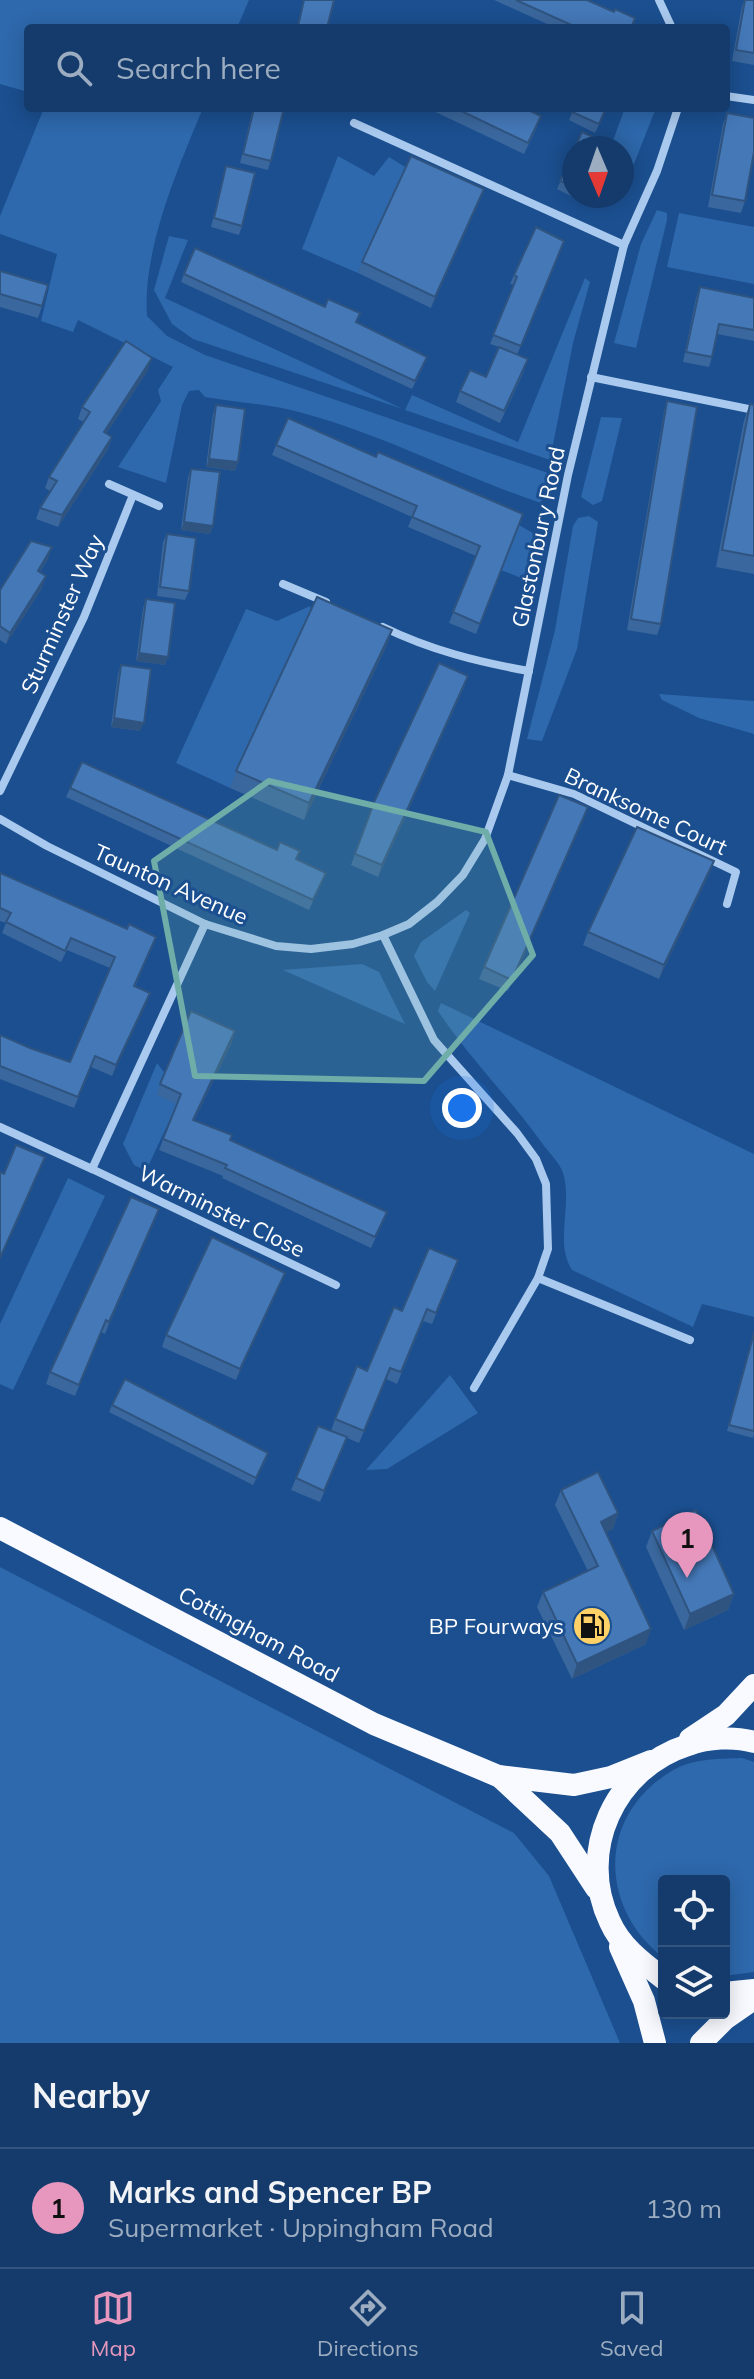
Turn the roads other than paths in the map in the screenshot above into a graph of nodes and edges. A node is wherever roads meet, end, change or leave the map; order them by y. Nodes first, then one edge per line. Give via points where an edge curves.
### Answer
1 (659, 0) edge
2 (670, 24) edge
3 (730, 97) edge
4 (754, 100) edge
5 (677, 112) edge
6 (354, 123) dead end
7 (624, 245) junction
8 (591, 377) junction
9 (754, 410) edge
10 (109, 484) dead end
11 (133, 495) junction
12 (159, 506) dead end
13 (283, 584) dead end
14 (339, 608) edge
15 (375, 623) edge
16 (529, 671) junction
17 (508, 775) junction
18 (0, 791) edge
19 (0, 819) edge
20 (727, 904) dead end
21 (205, 924) junction
22 (383, 935) junction
23 (0, 1127) edge
24 (92, 1169) junction
25 (538, 1278) junction
26 (336, 1285) dead end
27 (690, 1340) dead end
28 (474, 1388) dead end
29 (0, 1528) edge
30 (754, 1685) edge
31 (754, 1742) edge
32 (659, 1756) junction
33 (498, 1776) junction
34 (599, 1894) junction
35 (610, 1924) junction
36 (658, 1975) edge
37 (754, 1990) edge
38 (730, 1992) edge
39 (754, 1999) edge
40 (655, 2043) edge
41 (701, 2043) edge

1 - 2 street
3 - 4 street
5 - 7 street, Glastonbury Road
6 - 7 street
7 - 8 street, Glastonbury Road
8 - 9 street
8 - 16 street, Glastonbury Road
10 - 11 street
11 - 12 street
11 - 18 street, Sturminster Way via 84,617
13 - 14 street
15 - 16 street via 473,661
16 - 17 street, Glastonbury Road
17 - 20 street, Branksome Court via 574,794 736,872
17 - 22 street, Glastonbury Road via 485,839 463,875 409,924
19 - 21 street, Taunton Avenue
21 - 22 street, Taunton Avenue via 276,946 311,949
21 - 24 street
22 - 25 street via 434,1040 536,1159 546,1184 548,1211 548,1249
23 - 24 street, Warminster Close
24 - 26 street, Warminster Close
25 - 27 street
25 - 28 street
29 - 33 highway, Cottingham Road via 374,1724
30 - 32 highway via 726,1715
31 - 32 highway via 706,1739
32 - 33 highway, Cottingham Road via 611,1777 574,1785
32 - 34 highway via 623,1787 605,1820 597,1857
33 - 34 highway, Cottingham Road via 560,1833
34 - 35 highway
35 - 36 highway via 634,1957
35 - 40 highway via 644,2001
37 - 38 highway
39 - 41 highway

